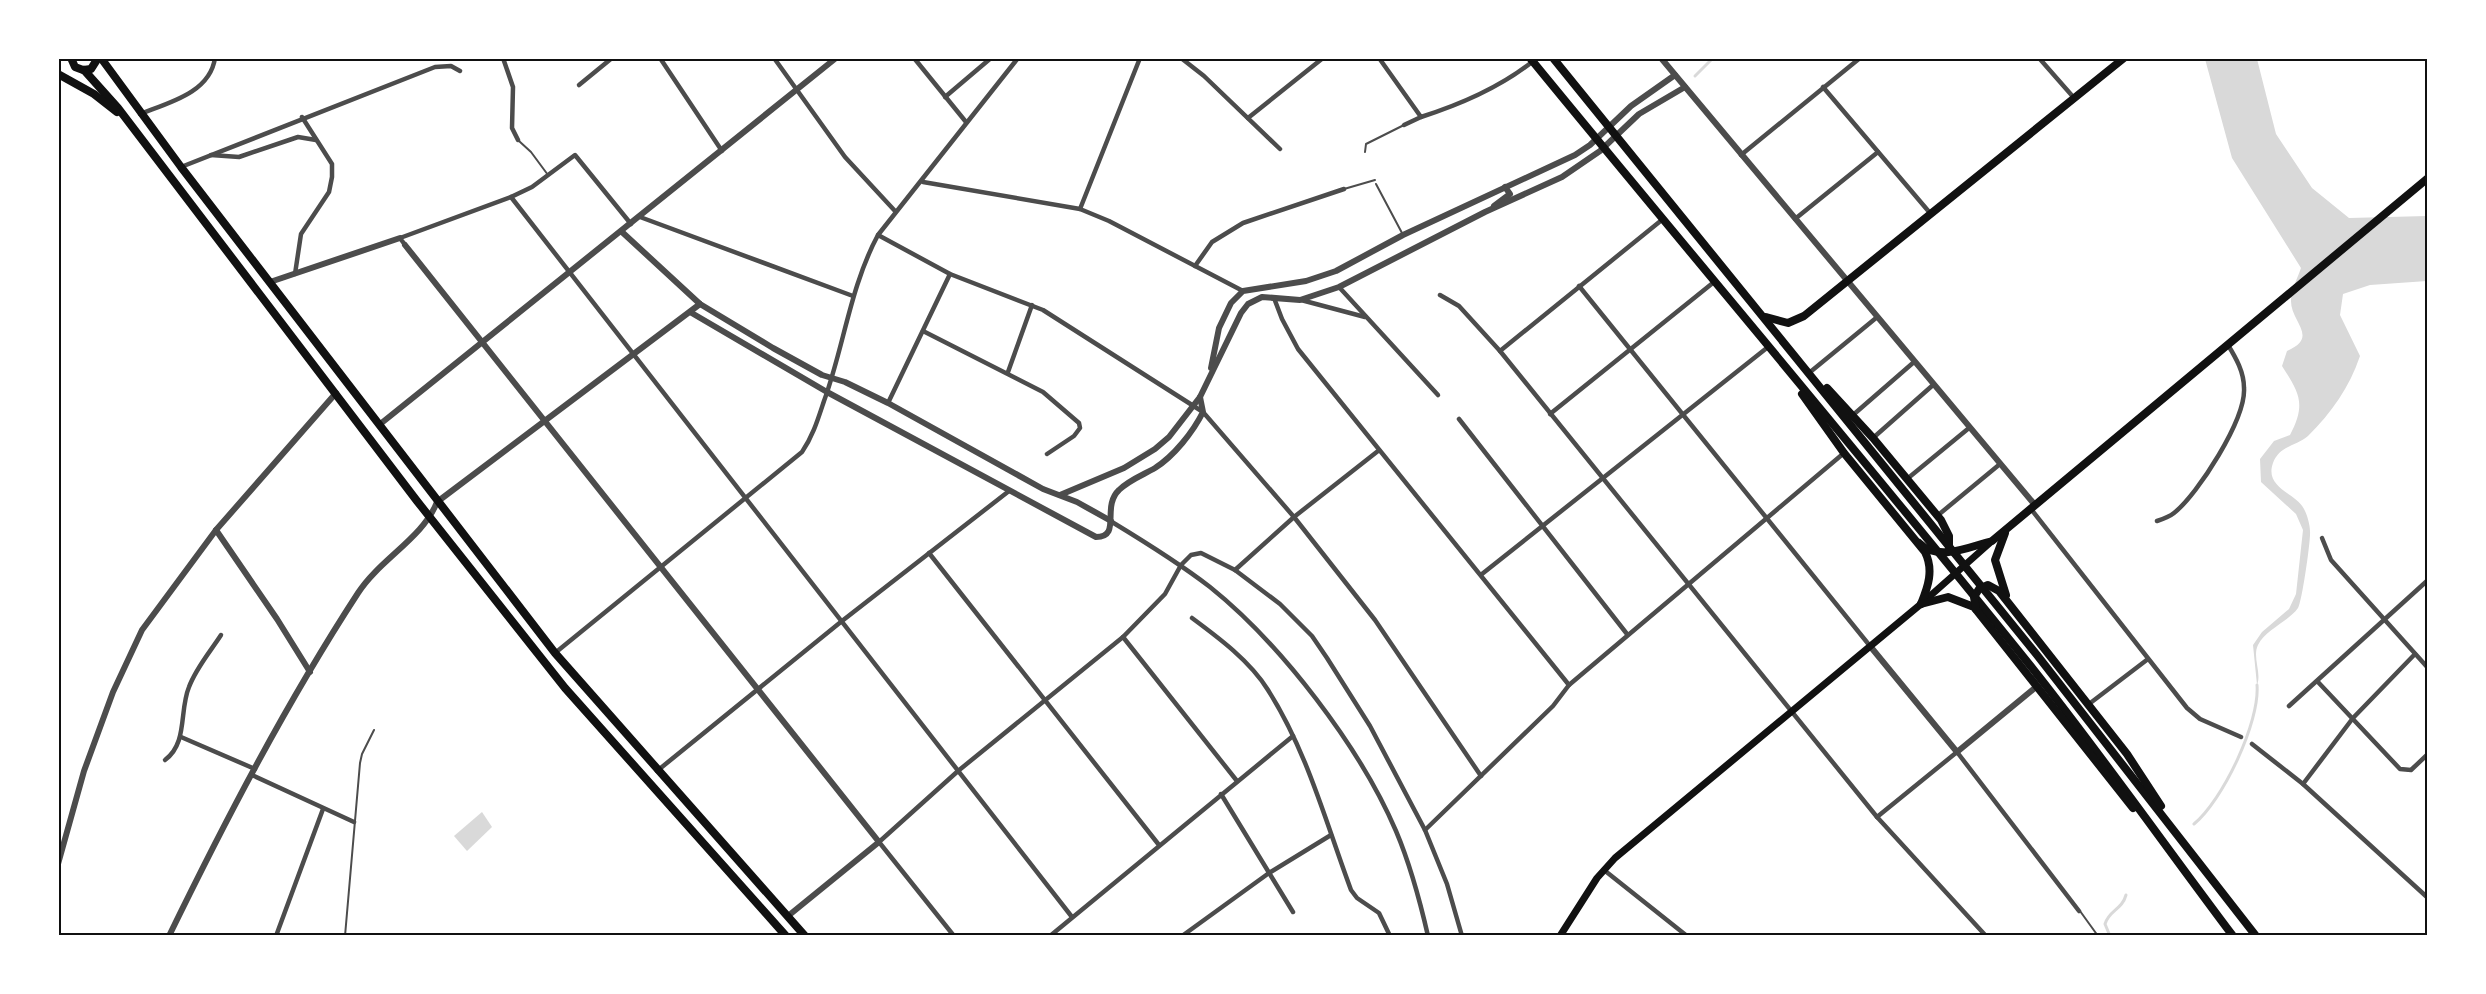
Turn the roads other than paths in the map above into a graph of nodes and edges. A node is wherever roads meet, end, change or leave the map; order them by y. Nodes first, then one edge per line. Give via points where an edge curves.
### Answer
1 (70, 58) edge
2 (99, 58) edge
3 (215, 58) edge
4 (503, 58) edge
5 (612, 58) edge
6 (660, 58) edge
7 (774, 58) edge
8 (836, 58) edge
9 (914, 58) edge
10 (991, 58) edge
11 (1018, 58) edge
12 (1140, 58) edge
13 (1181, 58) edge
14 (1323, 58) edge
15 (1379, 58) edge
16 (1553, 58) edge
17 (1661, 58) edge
18 (1860, 58) edge
19 (2039, 58) edge
20 (2124, 58) edge
21 (1531, 60) edge
22 (83, 70) junction
23 (460, 71) dead end
24 (58, 73) edge
25 (1675, 75) junction
26 (579, 85) dead end
27 (1685, 87) junction
28 (1823, 87) junction
29 (796, 91) junction
30 (945, 97) junction
31 (2074, 99) junction
32 (140, 114) junction
33 (302, 117) junction
34 (1421, 117) junction
35 (1248, 118) junction
36 (128, 121) junction
37 (966, 122) junction
38 (1404, 124) joint
39 (518, 140) joint
40 (318, 141) junction
41 (1281, 149) dead end
42 (722, 151) junction
43 (1365, 152) dead end
44 (1878, 153) junction
45 (208, 155) junction
46 (1741, 155) junction
47 (181, 167) junction
48 (548, 175) junction
49 (2427, 178) edge
50 (923, 182) junction
51 (1505, 187) junction
52 (1344, 189) joint
53 (511, 197) junction
54 (1080, 209) junction
55 (1492, 209) junction
56 (895, 211) junction
57 (1930, 213) junction
58 (640, 217) junction
59 (1663, 219) junction
60 (1795, 219) junction
61 (631, 225) junction
62 (622, 232) junction
63 (878, 235) junction
64 (1403, 235) junction
65 (400, 238) junction
66 (405, 245) joint
67 (1195, 266) junction
68 (296, 274) junction
69 (571, 274) junction
70 (950, 274) junction
71 (1846, 281) junction
72 (270, 282) junction
73 (1714, 282) junction
74 (1579, 286) junction
75 (1339, 287) junction
76 (1260, 289) junction
77 (1243, 291) junction
78 (1440, 295) dead end
79 (853, 296) junction
80 (1262, 297) junction
81 (1274, 298) junction
82 (1300, 300) junction
83 (700, 304) junction
84 (1032, 305) junction
85 (690, 312) junction
86 (1763, 315) junction
87 (1365, 317) junction
88 (1876, 318) junction
89 (923, 331) junction
90 (482, 344) junction
91 (2228, 345) junction
92 (1768, 347) junction
93 (1630, 350) junction
94 (1500, 351) junction
95 (634, 354) junction
96 (1914, 362) junction
97 (1008, 372) junction
98 (1809, 373) junction
99 (1210, 375) junction
100 (833, 379) junction
101 (1933, 385) junction
102 (827, 392) junction
103 (336, 393) junction
104 (1438, 395) dead end
105 (1200, 397) junction
106 (888, 403) junction
107 (1193, 404) junction
108 (1203, 412) junction
109 (1550, 414) junction
110 (1683, 414) junction
111 (1853, 415) junction
112 (1459, 419) dead end
113 (544, 422) junction
114 (379, 425) junction
115 (1969, 428) junction
116 (1873, 438) junction
117 (1378, 451) junction
118 (1844, 453) junction
119 (1047, 454) dead end
120 (2000, 464) junction
121 (1602, 479) junction
122 (1907, 479) junction
123 (1009, 491) junction
124 (1060, 495) junction
125 (746, 498) junction
126 (437, 502) junction
127 (2033, 507) junction
128 (1937, 516) junction
129 (1294, 517) junction
130 (1766, 517) junction
131 (431, 518) junction
132 (2157, 521) dead end
133 (1112, 522) junction
134 (1544, 525) junction
135 (2008, 527) junction
136 (216, 530) junction
137 (2322, 538) dead end
138 (1992, 541) junction
139 (1918, 543) junction
140 (929, 553) junction
141 (1941, 553) junction
142 (1181, 566) junction
143 (660, 568) junction
144 (1235, 570) junction
145 (1482, 574) junction
146 (2427, 580) edge
147 (1687, 583) junction
148 (2008, 602) junction
149 (1921, 604) junction
150 (1976, 609) junction
151 (1192, 618) dead end
152 (2382, 620) junction
153 (842, 621) junction
154 (1627, 634) junction
155 (221, 635) dead end
156 (1123, 637) junction
157 (1870, 646) junction
158 (555, 653) junction
159 (2415, 654) junction
160 (2148, 658) junction
161 (2427, 668) edge
162 (310, 672) junction
163 (2318, 682) junction
164 (1569, 685) junction
165 (2036, 687) junction
166 (758, 689) junction
167 (1046, 701) junction
168 (2089, 704) junction
169 (2289, 706) dead end
170 (1792, 711) junction
171 (2353, 718) junction
172 (374, 730) dead end
173 (1293, 736) junction
174 (180, 737) junction
175 (2241, 737) dead end
176 (2252, 744) dead end
177 (1957, 752) junction
178 (2427, 754) edge
179 (165, 760) dead end
180 (657, 771) junction
181 (958, 771) junction
182 (253, 772) junction
183 (1481, 776) junction
184 (1237, 781) junction
185 (2303, 784) junction
186 (1221, 794) junction
187 (323, 809) junction
188 (1877, 817) junction
189 (354, 822) junction
190 (1425, 830) junction
191 (1331, 835) junction
192 (2158, 836) junction
193 (2183, 840) junction
194 (879, 842) junction
195 (1159, 845) junction
196 (58, 864) edge
197 (1604, 870) junction
198 (1269, 873) junction
199 (2427, 898) edge
200 (2079, 911) joint
201 (1293, 912) dead end
202 (788, 916) junction
203 (1072, 917) junction
204 (169, 936) edge
205 (276, 936) edge
206 (345, 936) edge
207 (786, 936) edge
208 (805, 936) edge
209 (954, 936) edge
210 (1050, 936) edge
211 (1182, 936) edge
212 (1390, 936) edge
213 (1428, 936) edge
214 (1462, 936) edge
215 (1560, 936) edge
216 (1687, 936) edge
217 (1986, 936) edge
218 (2098, 936) edge
219 (2234, 936) edge
220 (2256, 936) edge

1 - 22 main road via 75,67
2 - 22 main road via 94,66
2 - 32 main road
3 - 32 street via 212,70 198,88
4 - 39 street via 513,87 512,120
5 - 26 street
6 - 42 street
7 - 29 street
8 - 29 street
9 - 30 street
10 - 30 street
11 - 37 street
12 - 54 street
13 - 35 street
14 - 35 street
15 - 34 street
16 - 86 main road
17 - 25 street
18 - 28 street
19 - 31 street
20 - 31 main road
21 - 34 street via 1495,88
21 - 59 main road
22 - 24 main road
22 - 36 main road
23 - 33 street via 451,66 435,67
24 - 36 main road via 94,93
25 - 27 street
25 - 51 street via 1631,105 1584,150
27 - 46 street
27 - 55 street via 1631,120 1577,168
28 - 44 street
28 - 46 street
29 - 42 street
29 - 56 street via 845,157
30 - 37 street
31 - 57 main road
32 - 47 main road
33 - 40 street
33 - 45 street
34 - 38 street
35 - 41 street
36 - 103 main road
37 - 50 street
38 - 43 lane via 1366,144
39 - 48 lane
40 - 45 street via 298,137 239,157
40 - 68 street via 332,164 332,177 329,192 301,234
42 - 58 street
44 - 57 street
44 - 60 street
45 - 47 street
46 - 60 street
47 - 72 main road
48 - 53 street
48 - 61 street via 576,155
49 - 91 main road
50 - 54 street
50 - 56 street
51 - 55 street via 1510,195
51 - 64 street
52 - 64 lane via 1376,182
52 - 67 street via 1243,223 1212,242
53 - 65 street
53 - 69 street
54 - 67 street
55 - 75 street
56 - 63 street
57 - 71 main road
58 - 61 street
58 - 79 street
59 - 73 main road
59 - 74 street
60 - 71 street
61 - 62 street
62 - 69 street
62 - 83 street
63 - 70 street
63 - 79 street
64 - 76 street via 1327,275
65 - 66 street
65 - 68 street
66 - 90 street
67 - 77 street
68 - 72 street
69 - 90 street
69 - 95 street
70 - 84 street
70 - 89 street
71 - 86 main road via 1796,321 1785,323
71 - 88 street
72 - 114 main road
73 - 92 main road
73 - 93 street
74 - 93 street
74 - 94 street
75 - 82 street
75 - 87 street
76 - 77 street
76 - 80 street
77 - 99 street via 1231,303 1219,328
78 - 94 street via 1459,306
79 - 100 street
80 - 81 street
80 - 99 street via 1244,309
81 - 82 street
81 - 117 street via 1298,349
82 - 87 street
83 - 85 street
83 - 100 street
84 - 97 street
84 - 107 street
85 - 95 street
85 - 102 street
86 - 98 main road
87 - 104 street
88 - 96 street
88 - 98 street
89 - 97 street
89 - 106 street
90 - 113 street
90 - 114 street
91 - 127 main road
91 - 132 street via 2244,388 2239,414 2183,504
92 - 110 street
92 - 118 main road
92 - 192 main road via 2115,775
93 - 109 street
93 - 110 street
94 - 109 street
95 - 113 street
95 - 125 street
96 - 101 street
96 - 111 street
97 - 119 street via 1043,392 1080,424 1074,436
98 - 111 main road
98 - 193 main road
99 - 105 street
100 - 102 street
100 - 106 street
101 - 115 street
101 - 116 street
102 - 123 street
102 - 125 street via 802,452
103 - 131 main road
103 - 136 street
105 - 107 street
105 - 108 street
106 - 124 street
107 - 108 street
107 - 124 street via 1155,449 1124,468
108 - 129 street
108 - 133 street via 1162,463 1116,494 1109,510
109 - 121 street
110 - 121 street
110 - 130 street
111 - 116 main road
112 - 134 street
113 - 126 street
113 - 143 street
114 - 126 main road
115 - 120 street
115 - 122 street
116 - 122 main road
117 - 129 street
117 - 145 street
118 - 130 street
118 - 139 main road
120 - 127 street
120 - 128 street
121 - 134 street
121 - 147 street
122 - 128 main road
123 - 133 street via 1096,537 1106,535
123 - 140 street
124 - 133 street
125 - 143 street
125 - 153 street
126 - 131 street
126 - 158 main road
127 - 135 main road
127 - 160 street
128 - 141 main road via 1950,540 1948,549
129 - 144 street
129 - 183 street via 1375,620
130 - 147 street
130 - 157 street
131 - 162 street via 366,581
131 - 207 main road via 565,688
133 - 142 street
134 - 145 street
134 - 154 street
135 - 138 main road
135 - 148 main road via 1995,560
136 - 162 street
136 - 196 street via 157,606 122,670 84,771
137 - 152 street via 2331,560
138 - 141 main road
138 - 149 main road
139 - 141 main road
139 - 149 main road via 1930,569
140 - 153 street
140 - 167 street
142 - 144 street via 1191,555 1201,553
142 - 156 street via 1165,594
142 - 213 street via 1212,589 1278,651 1356,755 1396,831
143 - 158 street
143 - 166 street
144 - 190 street via 1289,612 1312,636 1370,726
145 - 164 street
146 - 152 street
147 - 154 street
147 - 170 street
148 - 150 main road via 1986,585 1974,595
148 - 168 main road
149 - 150 main road via 1948,597 1963,600
149 - 157 main road
150 - 165 main road
151 - 173 street via 1257,676
152 - 159 street
152 - 163 street
153 - 166 street
153 - 181 street
154 - 164 street
155 - 174 street via 188,688
156 - 167 street
156 - 184 street
157 - 170 main road
157 - 177 street
158 - 180 main road
159 - 161 street
159 - 171 street
160 - 168 street
160 - 175 street via 2187,708 2200,719
162 - 182 street
163 - 169 street
163 - 171 street
164 - 183 street via 1553,706
165 - 177 street
165 - 192 main road
166 - 180 street
166 - 194 street
167 - 181 street
167 - 195 street
168 - 193 main road
170 - 188 street
170 - 197 main road
171 - 178 street via 2400,769 2411,770
171 - 185 street
172 - 189 lane via 362,754
173 - 184 street
173 - 191 street
174 - 179 street via 172,755
174 - 182 street
176 - 185 street
177 - 188 street
177 - 200 street
180 - 202 main road
181 - 194 street
181 - 203 street
182 - 187 street
182 - 204 street
183 - 190 street
184 - 186 street
185 - 199 street
186 - 195 street
186 - 198 street
187 - 189 street
187 - 205 street
188 - 217 street
189 - 206 lane
190 - 214 street
191 - 198 street
191 - 212 street via 1351,890 1379,913
192 - 219 main road
193 - 220 main road
194 - 202 street
194 - 209 street
195 - 203 street
197 - 215 main road
197 - 216 street
198 - 201 street
198 - 211 street
200 - 218 lane
202 - 208 main road
203 - 210 street

